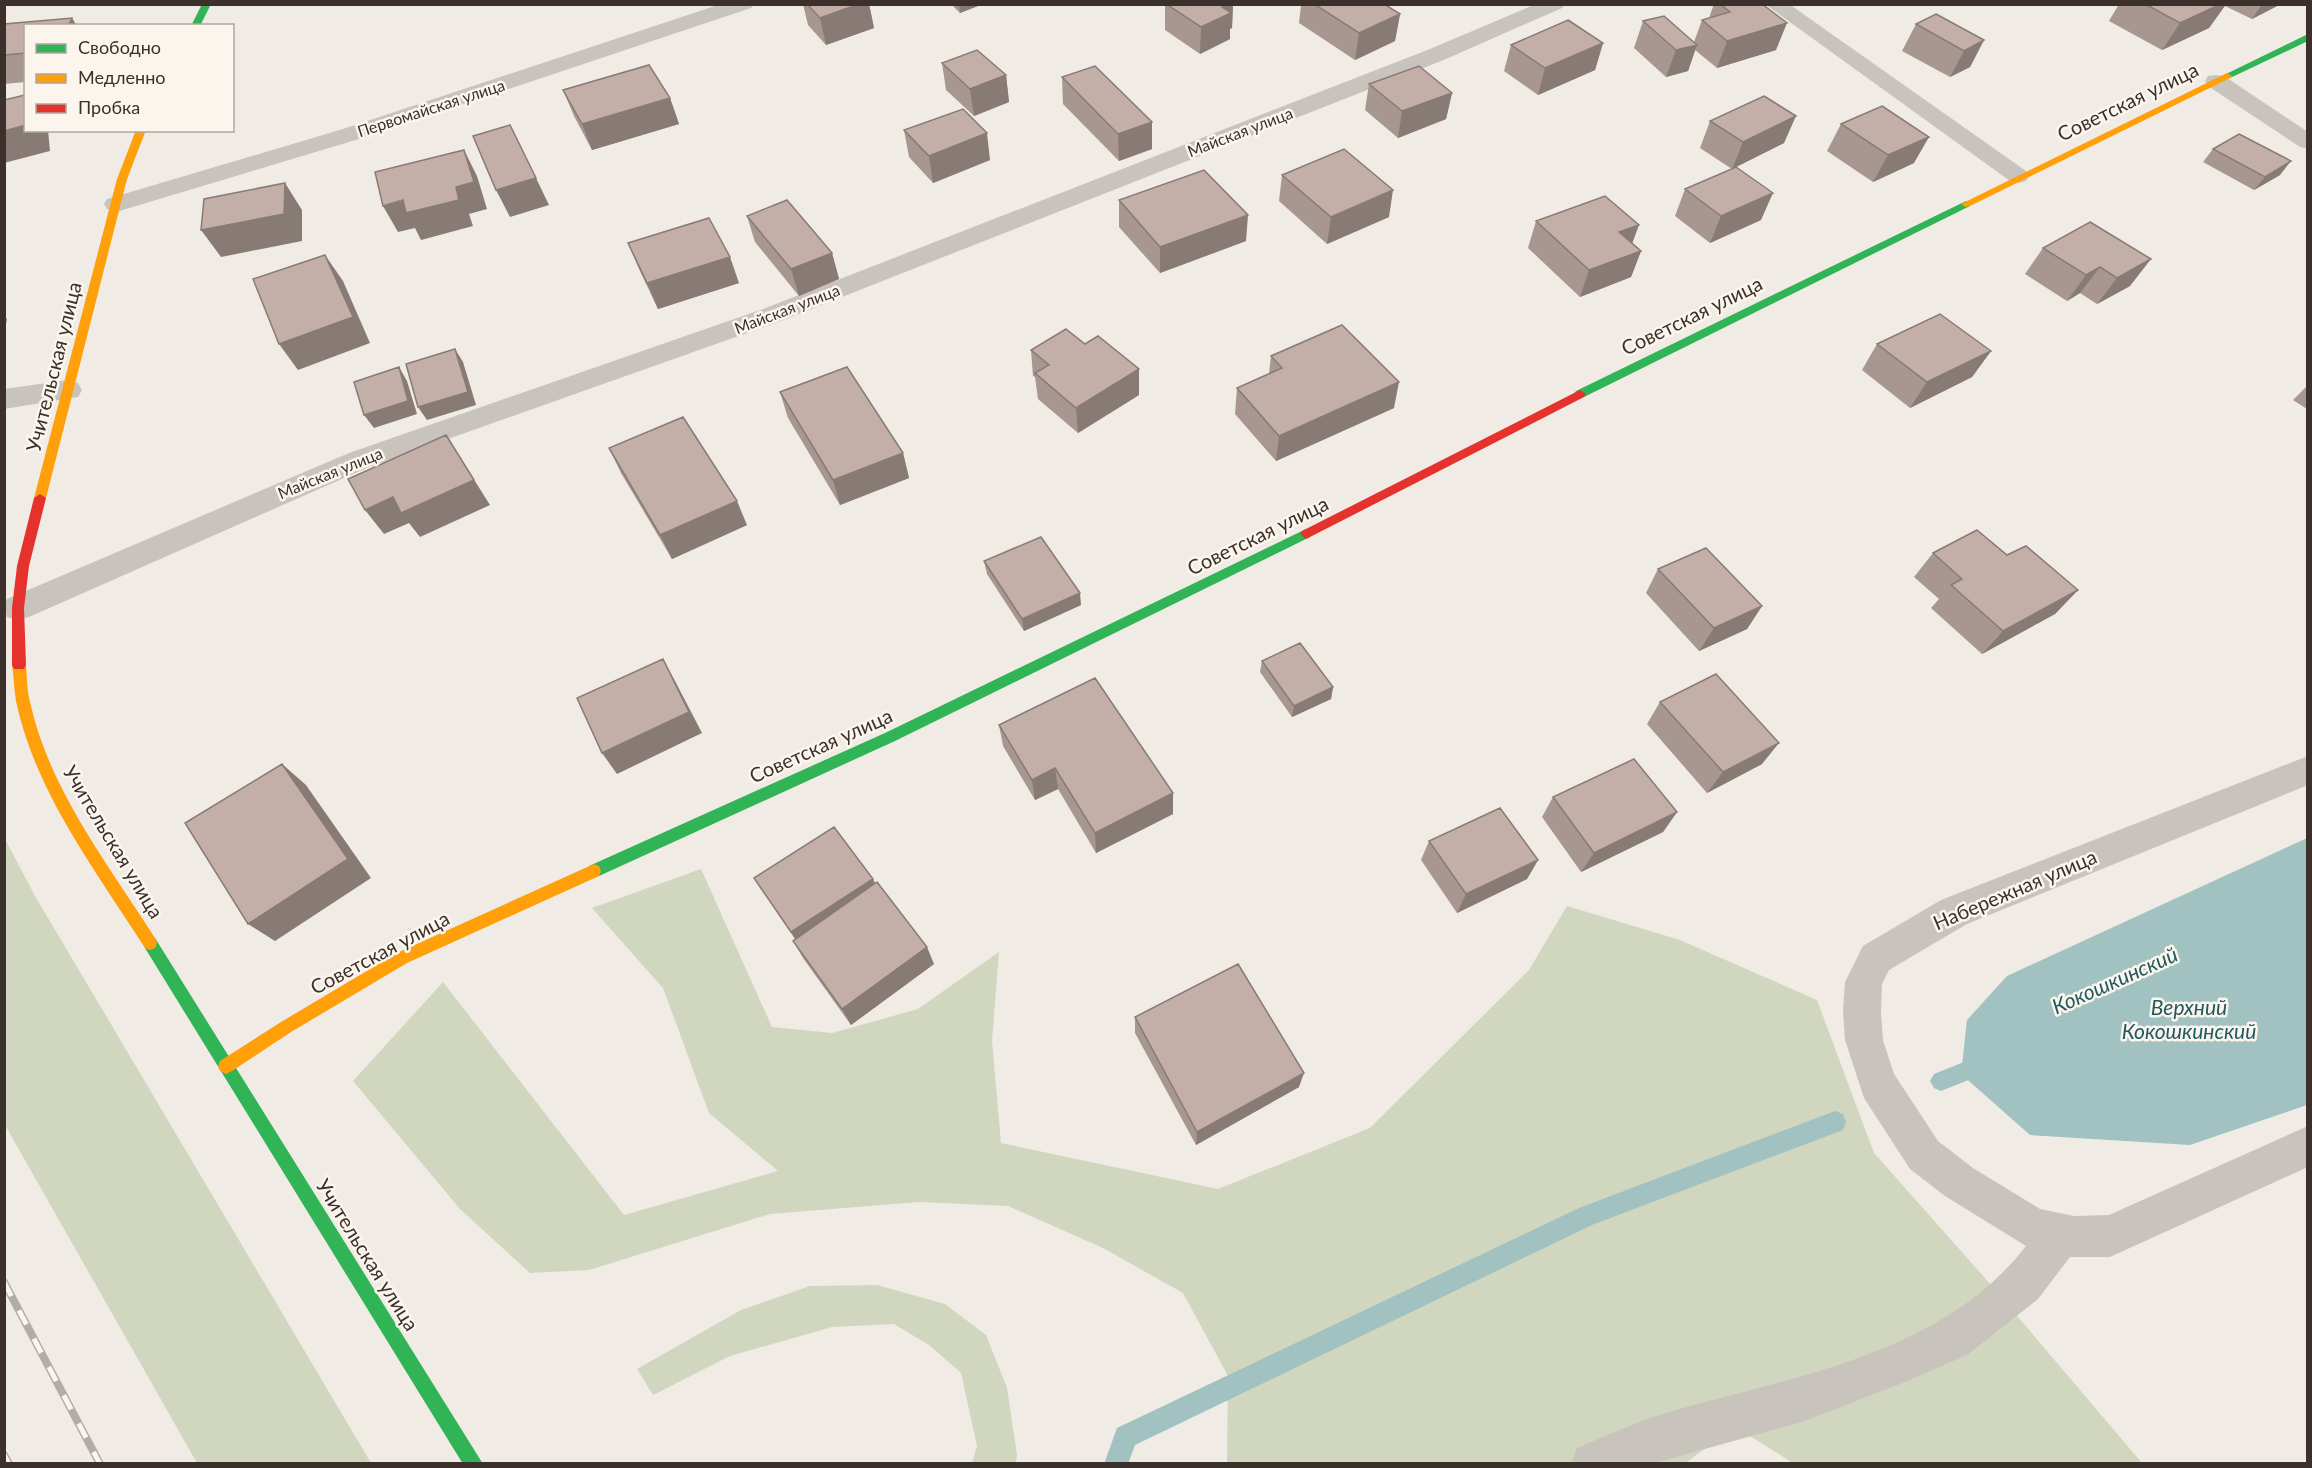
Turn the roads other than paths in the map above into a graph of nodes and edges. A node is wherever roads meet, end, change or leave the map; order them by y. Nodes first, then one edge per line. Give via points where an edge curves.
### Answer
1 (207, 4) edge
2 (744, 4) edge
3 (1555, 4) edge
4 (1775, 4) edge
5 (196, 24) edge
6 (2307, 37) edge
7 (2216, 81) junction
8 (140, 132) edge
9 (2307, 142) edge
10 (2018, 176) junction
11 (116, 204) junction
12 (68, 390) junction
13 (4, 399) edge
14 (18, 608) junction
15 (2307, 770) edge
16 (226, 1066) junction
17 (2307, 1146) edge
18 (2061, 1234) junction
19 (474, 1464) edge
20 (1593, 1464) edge

1 - 5 street
2 - 11 street, Первомайская улица via 351,134
3 - 14 street, Майская улица via 1438,54 783,311 359,460
4 - 10 lane
6 - 7 street, Советская улица
7 - 9 lane
7 - 10 street, Советская улица
8 - 11 street, Учительская улица
10 - 16 street, Советская улица via 1660,352 1375,500 1124,624 890,737 402,958
11 - 12 street, Учительская улица
12 - 13 street
12 - 14 street, Учительская улица via 24,566
14 - 16 street, Учительская улица via 19,674 29,724 56,790
15 - 18 street, Набережная улица via 1954,912 1876,958 1864,982 1864,1040 1878,1084 1924,1155 2033,1228
16 - 19 street, Учительская улица
17 - 18 street, Набережная улица via 2110,1236
18 - 20 street via 2023,1284 1952,1340 1802,1400 1664,1436

